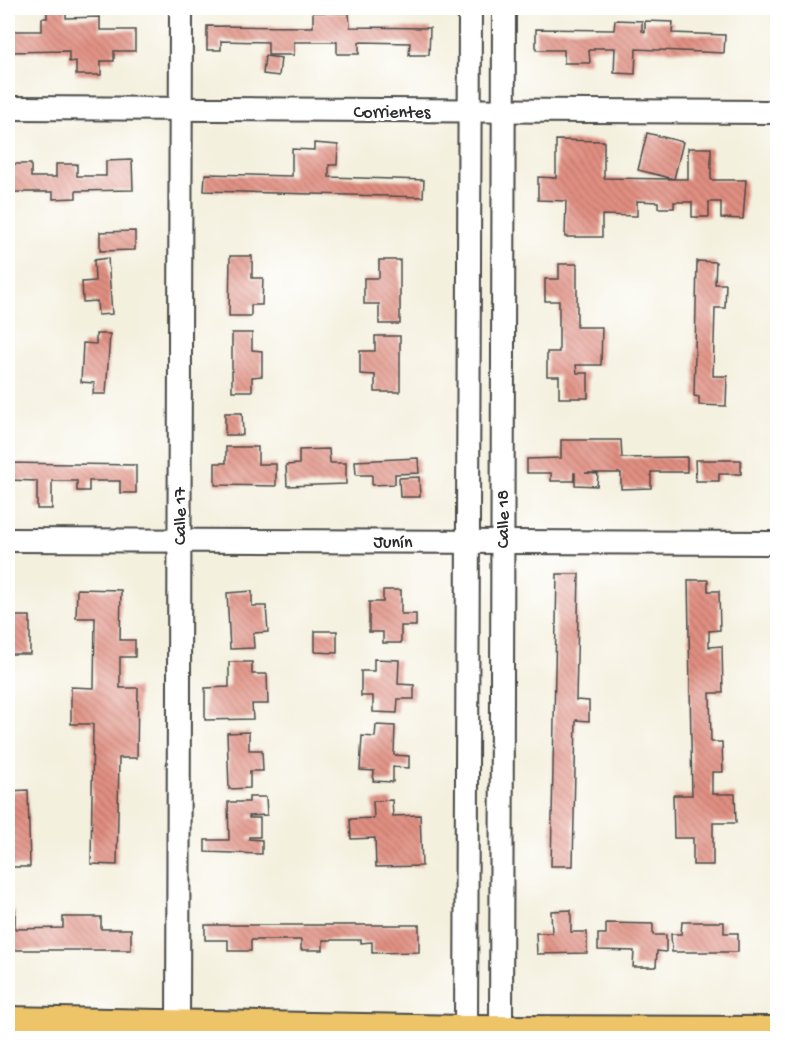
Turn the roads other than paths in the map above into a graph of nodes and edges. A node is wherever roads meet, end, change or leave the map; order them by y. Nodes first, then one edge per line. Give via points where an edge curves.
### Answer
1 (181, 8) edge
2 (470, 8) edge
3 (504, 8) edge
4 (8, 108) edge
5 (181, 109) junction
6 (470, 112) junction
7 (503, 112) junction
8 (777, 112) edge
9 (8, 540) edge
10 (179, 541) junction
11 (468, 542) junction
12 (502, 542) junction
13 (777, 543) edge
14 (8, 1021) edge
15 (178, 1024) junction
16 (466, 1030) junction
17 (501, 1030) junction
18 (777, 1031) edge

1 - 5 street, Calle 17
2 - 6 street, Calle 18
3 - 7 street, Calle 18
4 - 5 street, Corrientes
5 - 6 street, Corrientes
5 - 10 street, Calle 17
6 - 7 street, Corrientes
6 - 11 street, Calle 18
7 - 8 street, Corrientes
7 - 12 street, Calle 18
9 - 10 street, Junín
10 - 11 street, Junín
10 - 15 street, Calle 17
11 - 12 street, Junín
11 - 16 street, Calle 18
12 - 13 street, Junín
12 - 17 street, Calle 18
14 - 15 main road
15 - 16 main road
16 - 17 main road
17 - 18 main road

